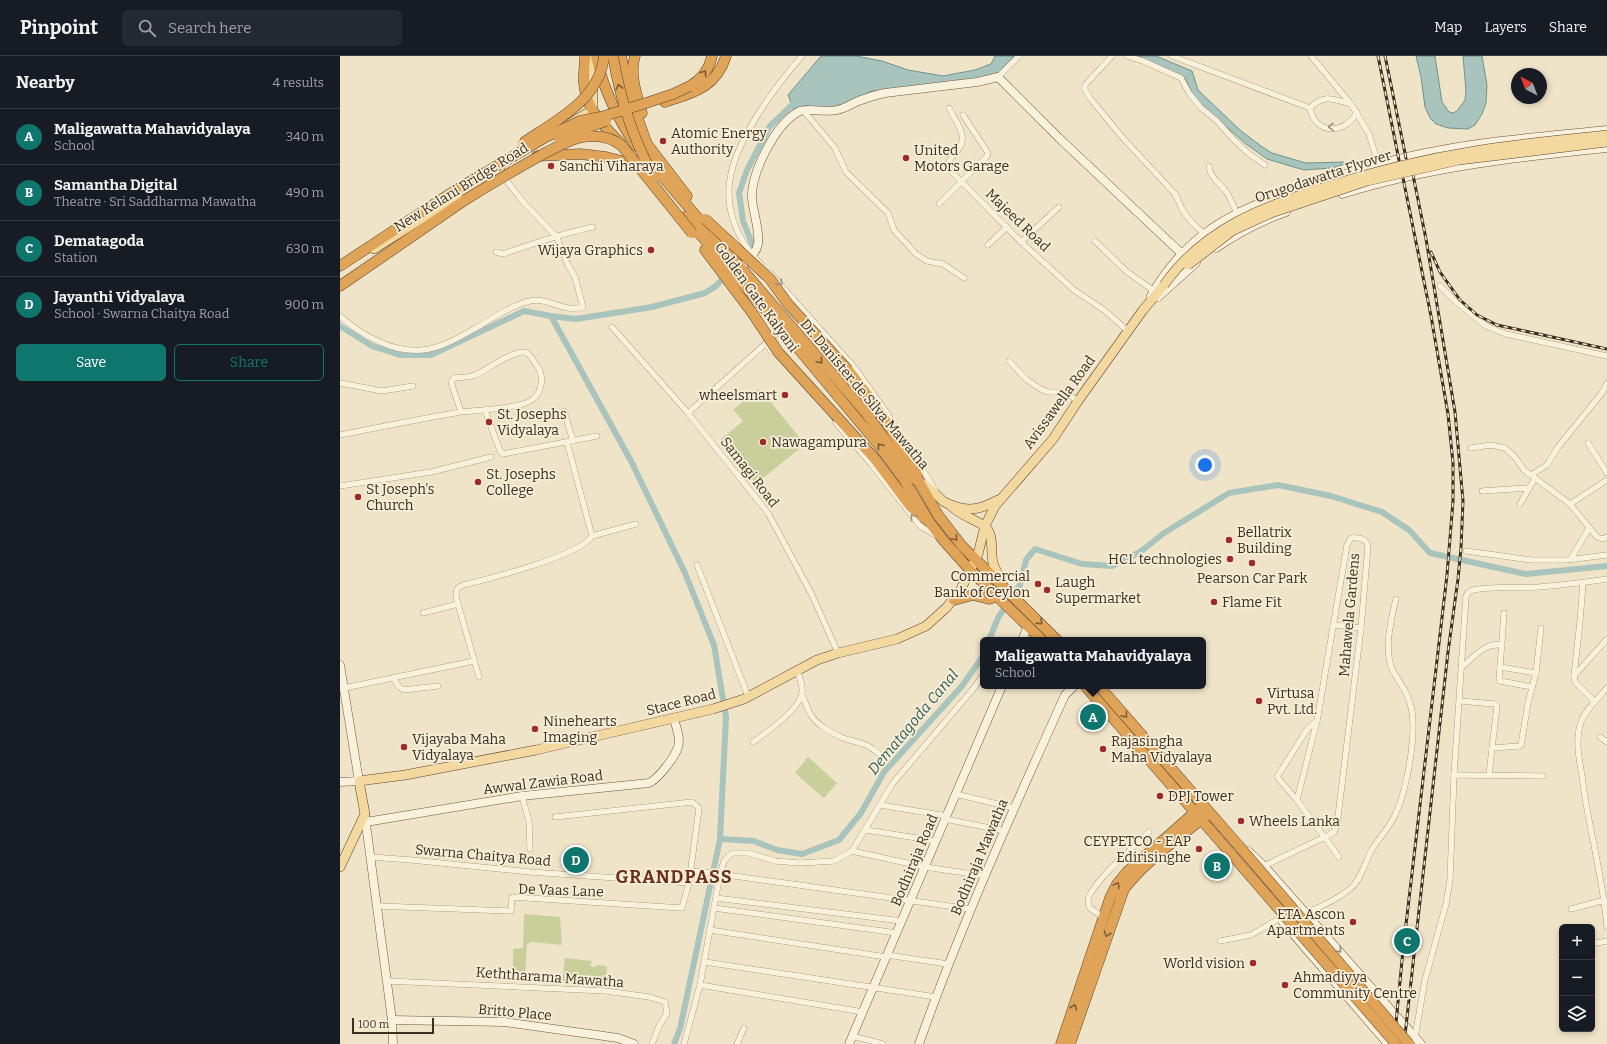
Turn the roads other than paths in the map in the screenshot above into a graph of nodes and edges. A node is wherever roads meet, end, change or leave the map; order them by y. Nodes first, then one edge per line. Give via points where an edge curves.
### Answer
1 (585, 56) edge
2 (593, 56) edge
3 (596, 56) edge
4 (604, 56) edge
5 (613, 56) edge
6 (621, 56) edge
7 (635, 56) edge
8 (712, 56) edge
9 (726, 56) edge
10 (802, 56) edge
11 (1019, 56) edge
12 (1112, 56) edge
13 (1127, 56) edge
14 (1172, 56) edge
15 (1311, 56) edge
16 (998, 77) junction
17 (583, 82) junction
18 (1351, 104) junction
19 (949, 108) dead end
20 (1310, 108) junction
21 (592, 110) junction
22 (803, 110) junction
23 (1357, 112) junction
24 (964, 115) dead end
25 (623, 126) junction
26 (563, 129) junction
27 (1607, 130) edge
28 (1607, 135) edge
29 (1607, 142) edge
30 (1607, 148) edge
31 (1434, 151) junction
32 (536, 156) junction
33 (657, 159) junction
34 (1265, 165) dead end
35 (641, 166) junction
36 (1209, 166) dead end
37 (1378, 166) junction
38 (1437, 169) junction
39 (502, 175) junction
40 (961, 181) junction
41 (1383, 183) junction
42 (454, 191) junction
43 (465, 200) junction
44 (939, 204) dead end
45 (1059, 207) dead end
46 (1237, 213) junction
47 (593, 227) dead end
48 (1007, 227) junction
49 (692, 234) junction
50 (1204, 234) junction
51 (556, 236) junction
52 (1095, 241) dead end
53 (1021, 242) junction
54 (988, 245) dead end
55 (496, 252) dead end
56 (752, 254) junction
57 (1182, 254) junction
58 (726, 259) junction
59 (340, 266) edge
60 (740, 268) junction
61 (340, 271) edge
62 (964, 278) dead end
63 (340, 282) edge
64 (1164, 285) junction
65 (340, 286) edge
66 (1440, 286) dead end
67 (1154, 291) junction
68 (1142, 310) junction
69 (340, 316) edge
70 (612, 327) dead end
71 (782, 329) junction
72 (1128, 331) junction
73 (766, 344) junction
74 (1607, 356) edge
75 (1010, 361) dead end
76 (340, 383) edge
77 (1607, 383) edge
78 (413, 386) dead end
79 (1078, 400) junction
80 (485, 410) junction
81 (564, 410) dead end
82 (461, 412) junction
83 (688, 413) junction
84 (340, 435) edge
85 (597, 436) dead end
86 (570, 442) junction
87 (1588, 443) dead end
88 (1471, 448) dead end
89 (491, 457) dead end
90 (1607, 473) edge
91 (1533, 476) junction
92 (1607, 480) edge
93 (919, 482) junction
94 (340, 486) edge
95 (1528, 488) junction
96 (1482, 491) dead end
97 (939, 497) junction
98 (1002, 498) junction
99 (950, 504) junction
100 (1520, 504) dead end
101 (1570, 504) junction
102 (930, 523) junction
103 (636, 524) dead end
104 (985, 526) junction
105 (1588, 528) junction
106 (592, 536) junction
107 (1607, 537) edge
108 (944, 541) junction
109 (1466, 550) dead end
110 (1607, 555) edge
111 (1571, 559) junction
112 (976, 560) junction
113 (697, 565) dead end
114 (970, 570) junction
115 (1607, 579) edge
116 (1582, 583) junction
117 (1002, 593) junction
118 (1396, 599) dead end
119 (954, 600) junction
120 (458, 604) junction
121 (1019, 609) junction
122 (423, 613) dead end
123 (1504, 613) dead end
124 (1333, 625) junction
125 (1028, 626) junction
126 (1361, 628) junction
127 (1541, 628) dead end
128 (1023, 637) edge
129 (1039, 637) edge
130 (1053, 637) edge
131 (1607, 639) edge
132 (1502, 645) junction
133 (838, 653) junction
134 (474, 661) junction
135 (340, 665) edge
136 (1462, 667) junction
137 (1500, 667) junction
138 (797, 671) junction
139 (1536, 672) junction
140 (1574, 676) junction
141 (479, 677) dead end
142 (394, 679) junction
143 (980, 679) edge
144 (438, 686) dead end
145 (1532, 687) junction
146 (344, 688) junction
147 (1607, 688) edge
148 (1001, 689) edge
149 (1071, 689) edge
150 (1088, 689) edge
151 (1102, 689) edge
152 (802, 695) junction
153 (744, 698) junction
154 (1460, 701) junction
155 (1595, 702) junction
156 (674, 719) junction
157 (1317, 721) junction
158 (1600, 737) dead end
159 (753, 742) dead end
160 (1607, 742) edge
161 (1492, 748) junction
162 (879, 754) dead end
163 (1454, 775) junction
164 (1490, 775) junction
165 (1543, 776) dead end
166 (359, 781) junction
167 (340, 782) edge
168 (956, 794) junction
169 (522, 796) junction
170 (1297, 800) junction
171 (880, 805) junction
172 (1014, 808) junction
173 (1209, 813) junction
174 (555, 817) dead end
175 (1197, 817) junction
176 (366, 818) junction
177 (946, 818) junction
178 (866, 830) junction
179 (1005, 831) junction
180 (1210, 831) junction
181 (1149, 832) dead end
182 (1324, 837) junction
183 (936, 841) junction
184 (530, 849) dead end
185 (852, 851) junction
186 (1339, 857) dead end
187 (371, 858) junction
188 (1264, 866) junction
189 (340, 867) edge
190 (925, 867) junction
191 (691, 871) junction
192 (720, 874) junction
193 (986, 876) junction
194 (689, 883) junction
195 (716, 898) junction
196 (1605, 900) junction
197 (910, 901) junction
198 (377, 906) junction
199 (714, 908) junction
200 (970, 909) junction
201 (1571, 910) dead end
202 (1305, 913) junction
203 (1104, 918) junction
204 (1280, 918) junction
205 (902, 921) junction
206 (1607, 927) edge
207 (710, 930) junction
208 (897, 933) junction
209 (1220, 941) dead end
210 (1607, 941) edge
211 (1595, 944) edge
212 (887, 956) junction
213 (705, 962) junction
214 (948, 964) junction
215 (1351, 964) junction
216 (1332, 979) junction
217 (387, 981) junction
218 (700, 985) junction
219 (873, 988) junction
220 (936, 997) junction
221 (863, 1012) junction
222 (392, 1020) junction
223 (744, 1028) dead end
224 (851, 1040) edge
225 (1412, 1041) edge
226 (393, 1044) edge
227 (634, 1044) edge
228 (652, 1044) edge
229 (684, 1044) edge
230 (737, 1044) edge
231 (883, 1044) edge
232 (919, 1044) edge
233 (1061, 1044) edge
234 (1070, 1044) edge
235 (1388, 1044) edge
236 (1396, 1044) edge
237 (1421, 1044) edge

1 - 17 highway, New Kelani Bridge Road
2 - 21 main road
3 - 25 highway via 611,101
4 - 42 highway, bridge via 597,78 584,100
49 -> 5 highway, Golden Gate Kalyani, bridge via 665,198 637,143 621,98
6 - 33 highway, Golden Gate Kalyani via 637,119 647,144
7 - 33 highway via 633,62 636,91
42 -> 8 highway, bridge via 546,137 580,121 646,103 690,86 705,74
9 - 43 highway, bridge via 718,73 710,83 698,91 571,133 522,161
10 - 56 street via 753,123 734,163 729,187 731,210 738,232
11 - 16 street
12 - 50 street via 1084,88 1122,137 1175,194 1191,222
13 - 34 street via 1181,78 1193,100 1248,153
14 - 20 street
15 - 18 street
16 - 22 street via 977,82 885,93 838,110
16 - 57 street via 1064,144
17 - 21 highway, New Kelani Bridge Road via 585,96
17 - 26 main road, New Kelani Bridge Road via 579,103
18 - 20 street via 1330,98 1315,103
18 - 23 street
19 - 40 street, Majeed Road via 963,134 963,142 947,166
23 -> 20 street via 1353,120 1346,124 1327,129 1313,118
21 - 25 main road via 608,115
21 - 26 main road, New Kelani Bridge Road
21 - 32 main road, New Kelani Bridge Road via 585,120
21 - 35 highway
22 - 56 street via 796,113 770,142 757,170 752,197 758,242
22 - 62 street via 835,148 846,172 888,213 894,230 916,254 927,261 943,264
23 - 37 street via 1369,134
24 - 40 street via 988,153 985,160
25 - 58 highway via 641,153
26 - 61 main road, New Kelani Bridge Road
27 - 31 street via 1491,142
28 - 64 main road, Orugodawatta Flyover, bridge via 1476,150 1419,161 1365,174 1297,196 1246,216 1214,234 1184,260
29 - 64 main road, Orugodawatta Flyover, bridge via 1459,160 1367,181 1271,213 1232,231
30 - 38 street via 1509,158
31 - 37 street
31 - 38 street
32 - 35 highway via 580,154 606,157
32 - 39 main road, New Kelani Bridge Road
33 - 93 highway, Golden Gate Kalyani, bridge via 705,218 770,279 788,304 848,370 904,452
35 - 58 highway
36 - 46 street via 1209,172 1225,189
37 - 41 street
37 - 46 street via 1290,192
38 - 41 street
39 - 51 street
39 - 63 main road, New Kelani Bridge Road
40 - 44 street
40 - 48 street, Majeed Road
41 - 68 street via 1282,213 1238,234 1200,260
42 - 59 highway
43 - 49 highway, bridge via 565,143 583,137 599,136 614,140 622,146
43 - 65 highway
45 - 53 street
46 - 50 street
47 - 51 street
48 - 53 street, Majeed Road
48 - 54 street
49 - 102 highway, Golden Gate Kalyani, bridge via 745,302 778,352 875,459 911,507
50 - 57 street
51 - 55 street via 503,254
51 - 69 street via 575,277 583,307 575,310 546,301 530,301 503,312 461,336 423,350 409,350 385,344
52 - 67 street via 1126,271
53 - 72 street, Majeed Road via 1074,290 1104,310
56 - 60 street
56 -> 97 street via 855,368 887,413
57 - 67 street
58 - 60 highway, Dr. Danister de Silva Mawatha
58 - 71 highway, Dr. Danister de Silva Mawatha via 739,280
60 -> 93 highway, Dr. Danister de Silva Mawatha via 866,413 912,477
64 - 68 main road, Avissawella Road
66 - 74 street via 1486,326 1506,334
67 - 68 street
68 - 72 main road, Avissawella Road
70 - 83 street, Samagi Road
71 - 73 street
102 -> 71 highway, Dr. Danister de Silva Mawatha via 877,443
72 - 79 main road, Avissawella Road
73 - 83 street
108 -> 73 street via 920,526 854,443
75 - 79 street via 1026,379 1039,388 1047,392 1064,392
76 - 78 street via 382,391
77 - 91 street via 1547,465
79 - 98 main road, Avissawella Road via 1053,439
80 - 82 street
80 - 82 street via 528,402 537,394 542,374 527,353 512,355 474,376 452,379
80 - 86 street via 503,454
81 - 86 street
82 - 84 street
83 - 133 street, Samagi Road via 771,518 812,595
85 - 86 street
86 - 106 street
87 - 90 street
88 - 91 street via 1491,445 1506,448 1524,470
89 - 94 street via 431,472
91 - 95 street
91 - 101 street
92 - 101 street
93 - 97 main road via 927,485
93 -> 112 highway, Dr. Danister de Silva Mawatha via 944,524
95 - 96 street
95 - 100 street
97 - 99 main road
98 - 99 main road via 974,510
98 - 104 main road, Avissawella Road via 991,512
99 - 104 main road via 956,511
101 - 105 street
102 - 108 highway, Dr. Danister de Silva Mawatha
103 - 106 street
104 - 112 main road, Avissawella Road
104 - 117 main road via 991,535 992,558 1000,576
105 - 107 street via 1600,539
105 - 111 street
106 - 120 street via 581,546 553,559 460,586 456,593
108 - 114 highway, Dr. Danister de Silva Mawatha
109 - 111 street via 1531,560
110 - 111 street
112 - 114 main road, Avissawella Road
112 - 117 highway, Dr. Danister de Silva Mawatha
113 - 153 street
114 - 117 highway, Dr. Danister de Silva Mawatha
114 - 119 main road, Stace Road
115 - 116 street
116 - 136 street via 1469,592 1466,596 1464,614
116 - 140 street
117 - 119 highway via 989,599 973,595
117 - 121 highway, Dr. Danister de Silva Mawatha
118 - 202 street via 1389,631 1390,660 1410,700 1413,713 1413,736 1407,772 1396,814 1352,887
119 - 133 main road, Stace Road via 935,619 917,631 897,639
120 - 122 street
120 - 134 street
121 - 125 highway, Dr. Danister de Silva Mawatha
121 -> 130 highway, Dr. Danister de Silva Mawatha
123 - 132 street
124 - 126 street
124 - 126 street, Mahawela Gardens via 1347,545 1351,538 1357,537 1367,542 1368,546
124 - 157 street, Mahawela Gardens
125 - 128 street
125 - 129 highway, Dr. Danister de Silva Mawatha
126 - 182 street, Mahawela Gardens via 1337,825 1334,832
127 - 139 street
131 - 140 street
132 - 136 street via 1492,644
132 - 137 street
133 - 138 main road, Stace Road via 817,660
134 - 141 street
134 - 142 street
135 - 146 street
136 - 154 street
137 - 139 street
137 - 145 street via 1500,681
138 - 152 street
138 - 153 main road, Stace Road
139 - 145 street
140 - 155 street via 1575,682
142 - 144 street via 404,690
142 - 146 street
143 - 171 street via 893,783
145 - 161 street via 1521,745
146 - 166 street
147 - 155 street
148 - 168 street, Bodhiraja Road
149 - 172 street, Bodhiraja Mawatha via 1065,695
150 - 175 highway
151 -> 173 highway
152 - 159 street via 780,723
152 - 162 street via 811,716 829,732 866,744
153 - 156 main road, Stace Road
154 - 161 street via 1497,706
154 - 163 street
155 - 196 street via 1581,723 1577,744 1586,810
156 - 166 main road, Stace Road via 536,750 405,775
156 - 169 street, Awwal Zawia Road via 678,747 656,780 649,783
157 - 170 street, Mahawela Gardens
157 - 170 street via 1308,728 1276,777
158 - 160 street
161 - 164 street
163 - 164 street
163 - 225 street via 1450,880
164 - 165 street
166 - 167 street
166 - 176 main road
168 - 172 street
168 - 177 street, Bodhiraja Road
169 - 176 street, Awwal Zawia Road
169 - 184 street via 529,821
170 - 182 street
171 - 177 street
171 - 178 street
172 - 179 street, Bodhiraja Mawatha
173 - 175 highway
173 - 188 street
173 - 225 highway, bridge
174 - 191 street via 692,802 699,808
175 - 180 highway
203 -> 175 highway via 1114,889 1121,878
175 -> 234 highway via 1124,889
176 - 187 street
176 - 189 main road
177 - 179 street
177 - 183 street, Bodhiraja Road
178 - 183 street
178 - 185 street
179 - 193 street, Bodhiraja Mawatha
180 - 204 street
180 - 236 highway, bridge
181 - 203 street via 1107,872 1090,896 1090,908
182 - 186 street
182 - 188 street, Mahawela Gardens
183 - 190 street, Bodhiraja Road
185 - 190 street
185 - 192 street via 834,861 800,863 749,853 732,853 724,861
187 - 194 street, Swarna Chaitya Road
187 - 198 street
188 - 202 street
190 - 193 street
190 - 197 street, Bodhiraja Road
191 - 192 street
191 - 194 street
192 - 195 street
192 - 197 street
193 - 200 street, Bodhiraja Mawatha
194 - 198 street, De Vaas Lane via 682,908 512,897 511,911
195 - 199 street
195 - 205 street
196 - 201 street
196 - 206 street
197 - 200 street
197 - 205 street, Bodhiraja Road
198 - 217 street
199 - 207 street
199 - 208 street
200 - 214 street, Bodhiraja Mawatha
202 -> 215 street
233 -> 203 highway
204 - 209 street via 1251,935
204 - 216 street
205 - 208 street, Bodhiraja Road
207 - 212 street
207 - 213 street
208 - 212 street, Bodhiraja Road
210 - 211 street
212 - 214 street
212 - 219 street, Bodhiraja Road
213 - 218 street
213 - 219 street
214 - 220 street, Bodhiraja Mawatha
215 - 216 street via 1350,972 1344,980
215 - 225 street
216 - 235 street
217 - 222 street
217 - 228 street, Keththarama Mawatha via 606,991 649,997 665,1002 666,1012
218 - 221 street
218 - 229 street
219 - 220 street
219 - 221 street, Bodhiraja Road
220 - 232 street, Bodhiraja Mawatha
221 - 224 street, Bodhiraja Road
222 - 226 street
222 - 227 street, Britto Place via 505,1022 618,1038
223 - 230 street
224 - 231 street
225 - 237 street

